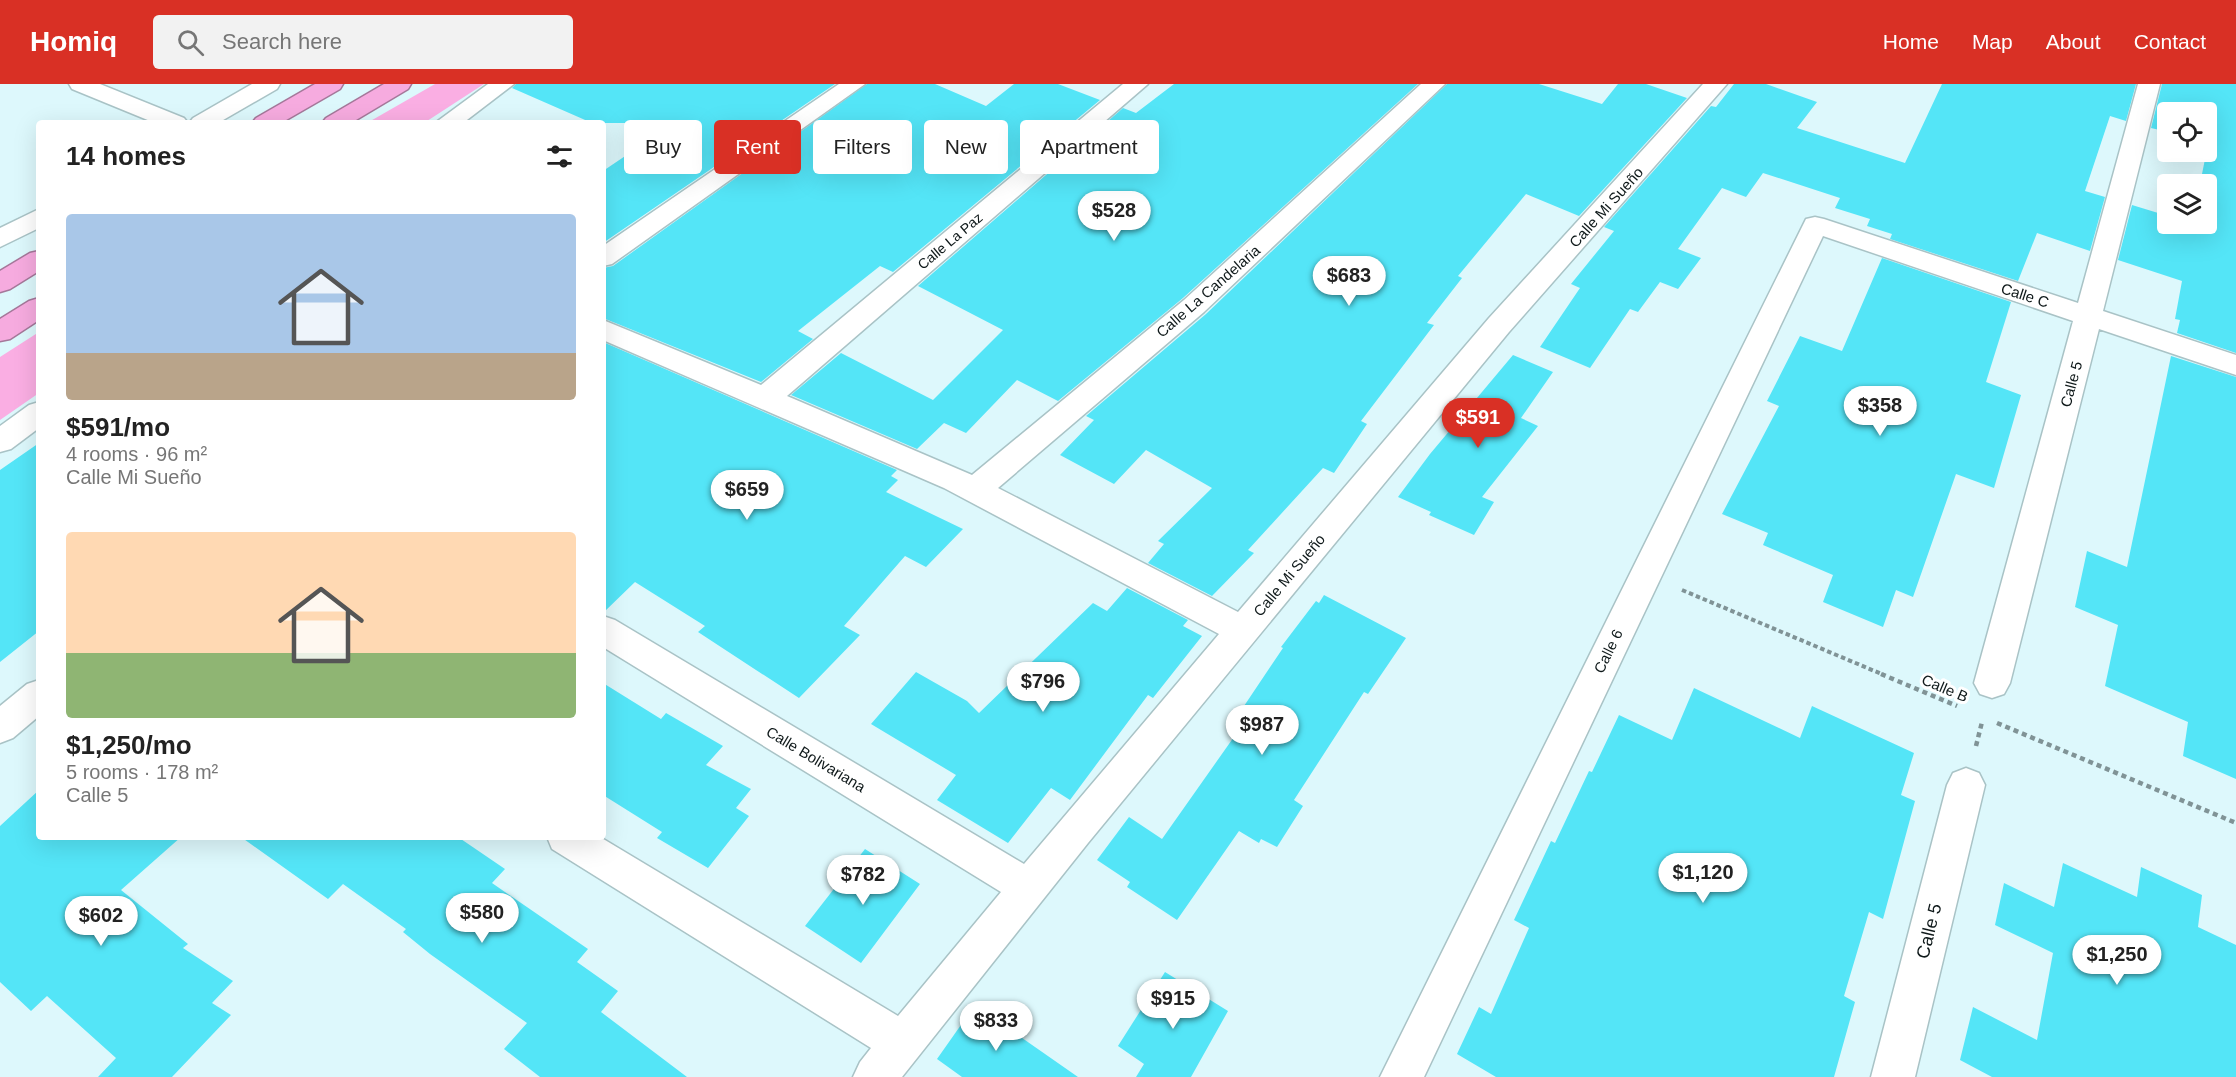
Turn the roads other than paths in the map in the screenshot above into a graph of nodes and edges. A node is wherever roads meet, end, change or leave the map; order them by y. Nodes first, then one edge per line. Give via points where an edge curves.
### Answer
1 (80, 84) edge
2 (269, 84) edge
3 (332, 84) edge
4 (400, 84) edge
5 (503, 84) edge
6 (854, 84) edge
7 (1434, 84) edge
8 (1716, 84) edge
9 (2149, 84) edge
10 (1126, 86) edge
11 (169, 120) edge
12 (206, 120) edge
13 (269, 120) edge
14 (339, 120) edge
15 (451, 120) edge
16 (36, 219) edge
17 (1815, 225) joint
18 (0, 239) edge
19 (606, 256) edge
20 (36, 261) edge
21 (0, 283) edge
22 (36, 309) edge
23 (2088, 316) junction
24 (606, 330) edge
25 (0, 332) edge
26 (2236, 365) edge
27 (764, 399) junction
28 (36, 415) edge
29 (0, 441) edge
30 (975, 490) junction
31 (1243, 631) junction
32 (606, 632) edge
33 (1992, 683) road end
34 (36, 697) edge
35 (0, 727) edge
36 (1966, 785) road end
37 (571, 840) edge
38 (1029, 888) junction
39 (902, 1043) junction
40 (875, 1077) edge
41 (1402, 1077) edge
42 (1893, 1077) edge

1 - 11 street
2 - 12 street
3 - 13 highway
4 - 14 highway
5 - 15 street
6 - 19 street
7 - 30 street, Calle La Candelaria via 1194,306
8 - 31 street, Calle Mi Sueño via 1499,325
9 - 23 street, Calle 5
10 - 27 street, Calle La Paz
16 - 18 street
17 - 23 street, Calle C
17 - 41 street, Calle 6
20 - 21 highway
22 - 25 highway
23 - 26 street, Calle C
23 - 33 street, Calle 5
24 - 27 street
27 - 30 street
28 - 29 street
30 - 31 street
31 - 38 street, Calle Mi Sueño
32 - 38 street, Calle Bolivariana
34 - 35 street
36 - 42 street, Calle 5
37 - 39 street
38 - 39 street, Calle Mi Sueño
39 - 40 street, Calle Mi Sueño

